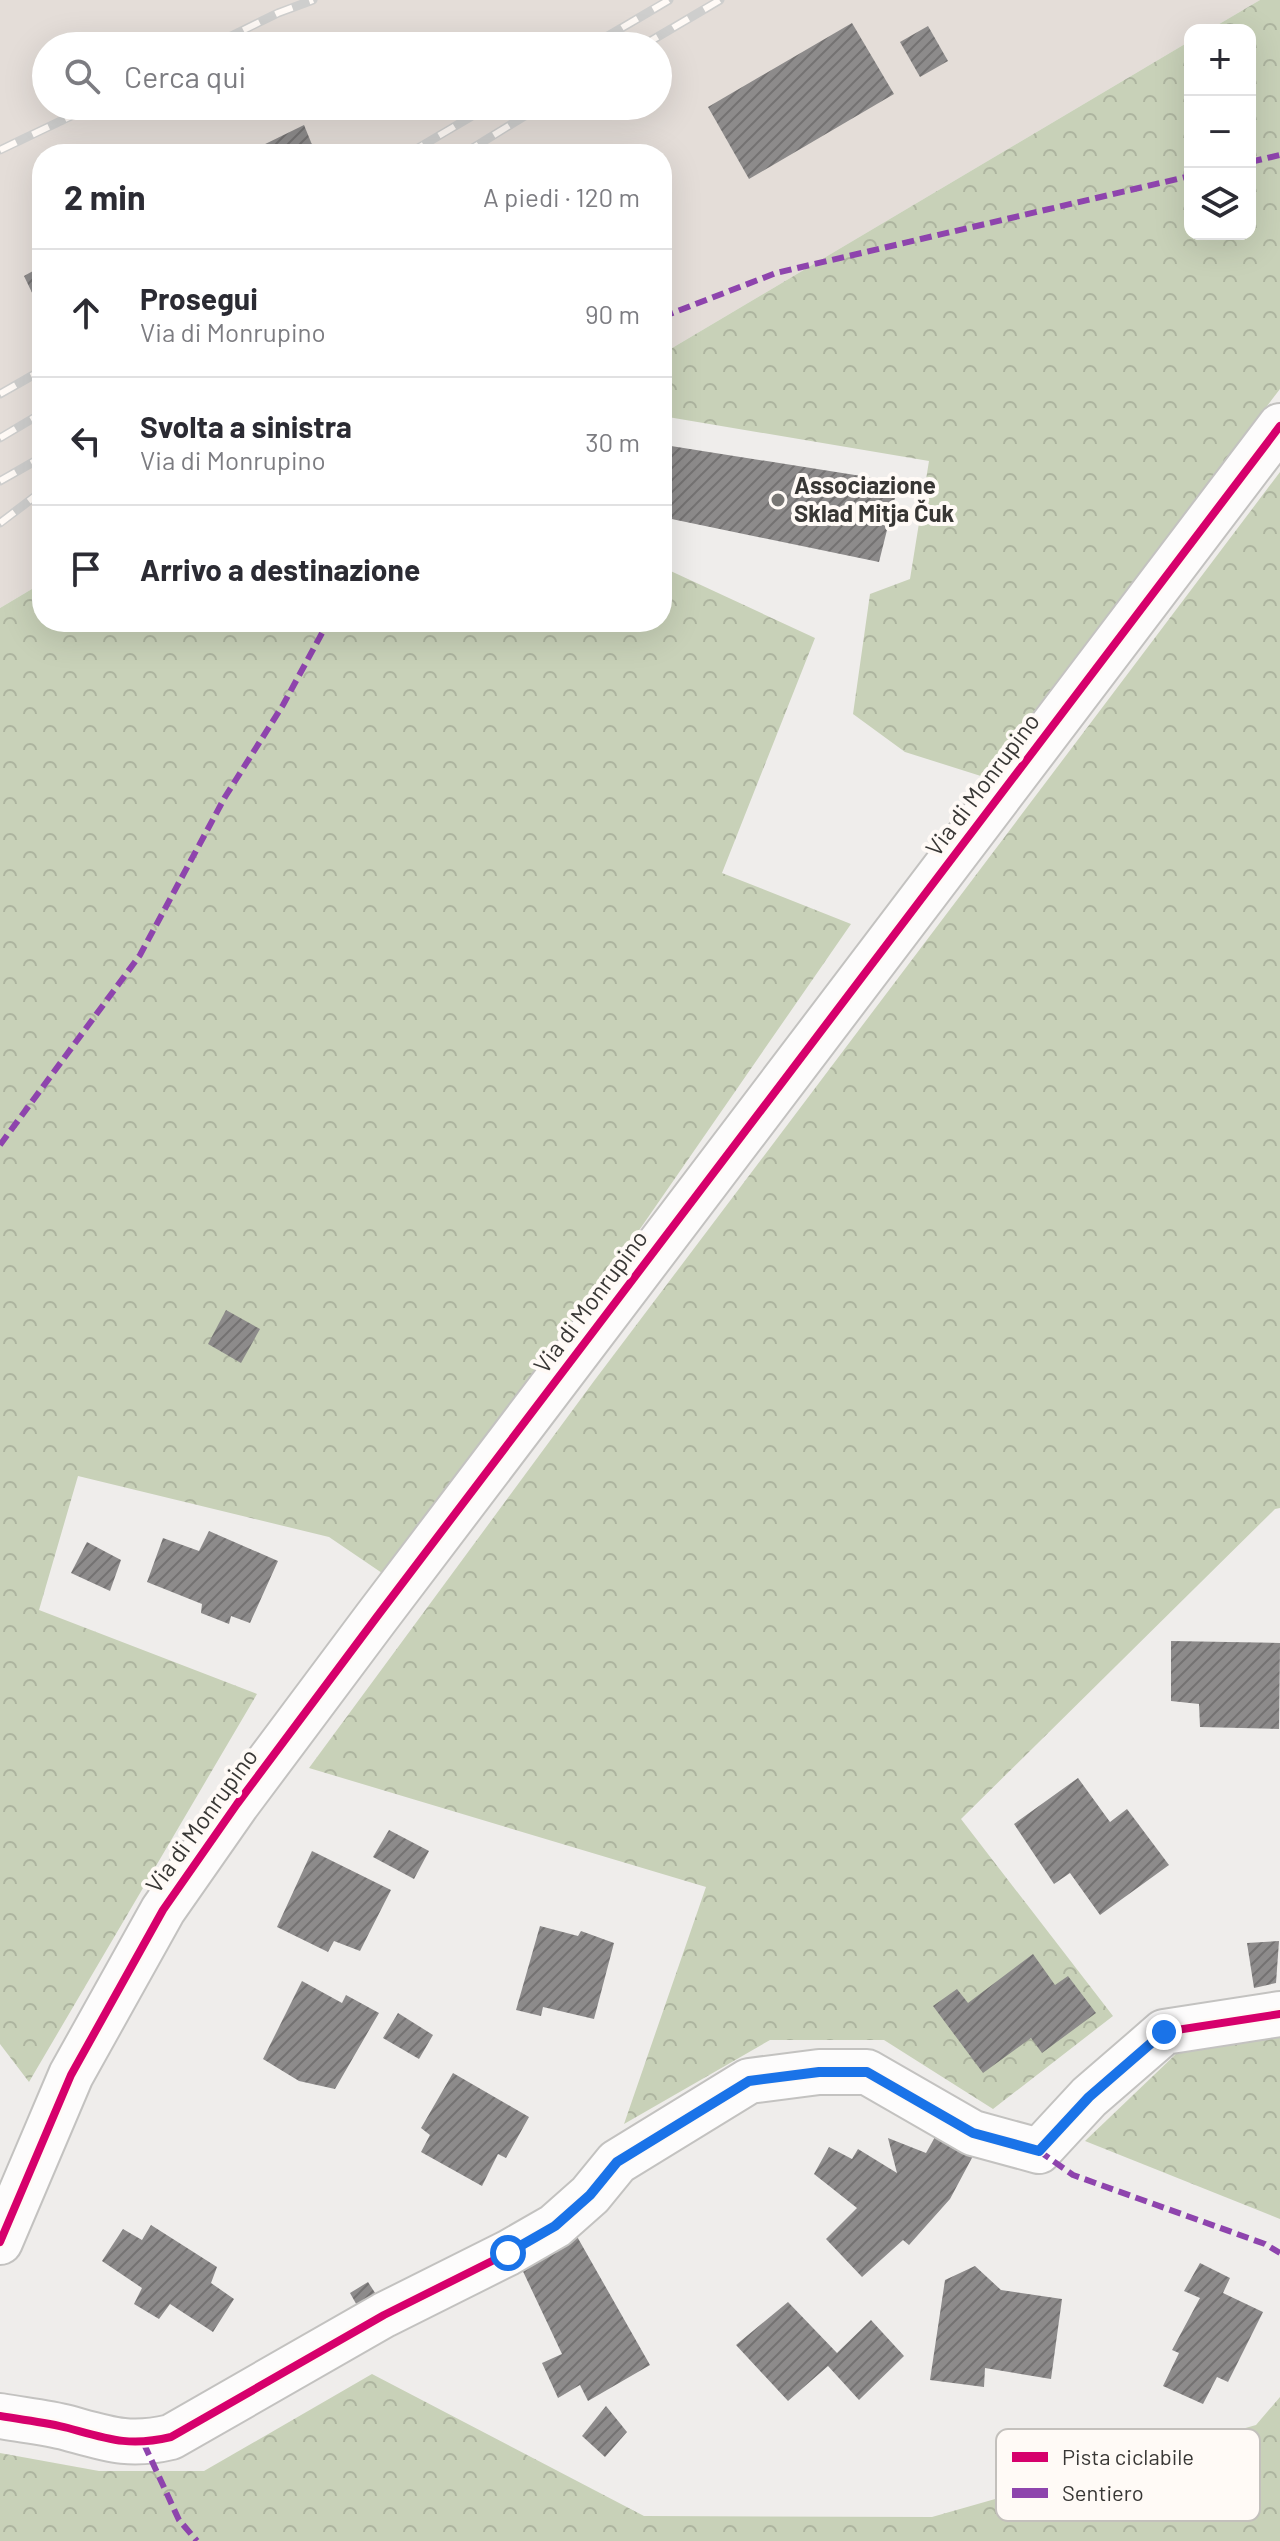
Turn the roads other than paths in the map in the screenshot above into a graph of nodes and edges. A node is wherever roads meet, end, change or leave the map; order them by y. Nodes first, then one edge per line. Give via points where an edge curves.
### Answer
1 (1280, 426) edge
2 (1280, 2014) edge
3 (0, 2242) edge
4 (0, 2416) edge

1 - 3 main road, Via di Monrupino via 376,1618 179,1886 71,2075
2 - 4 main road via 1164,2032 1089,2097 1039,2151 973,2133 867,2072 749,2081 617,2162 555,2226 384,2315 171,2437 144,2444

